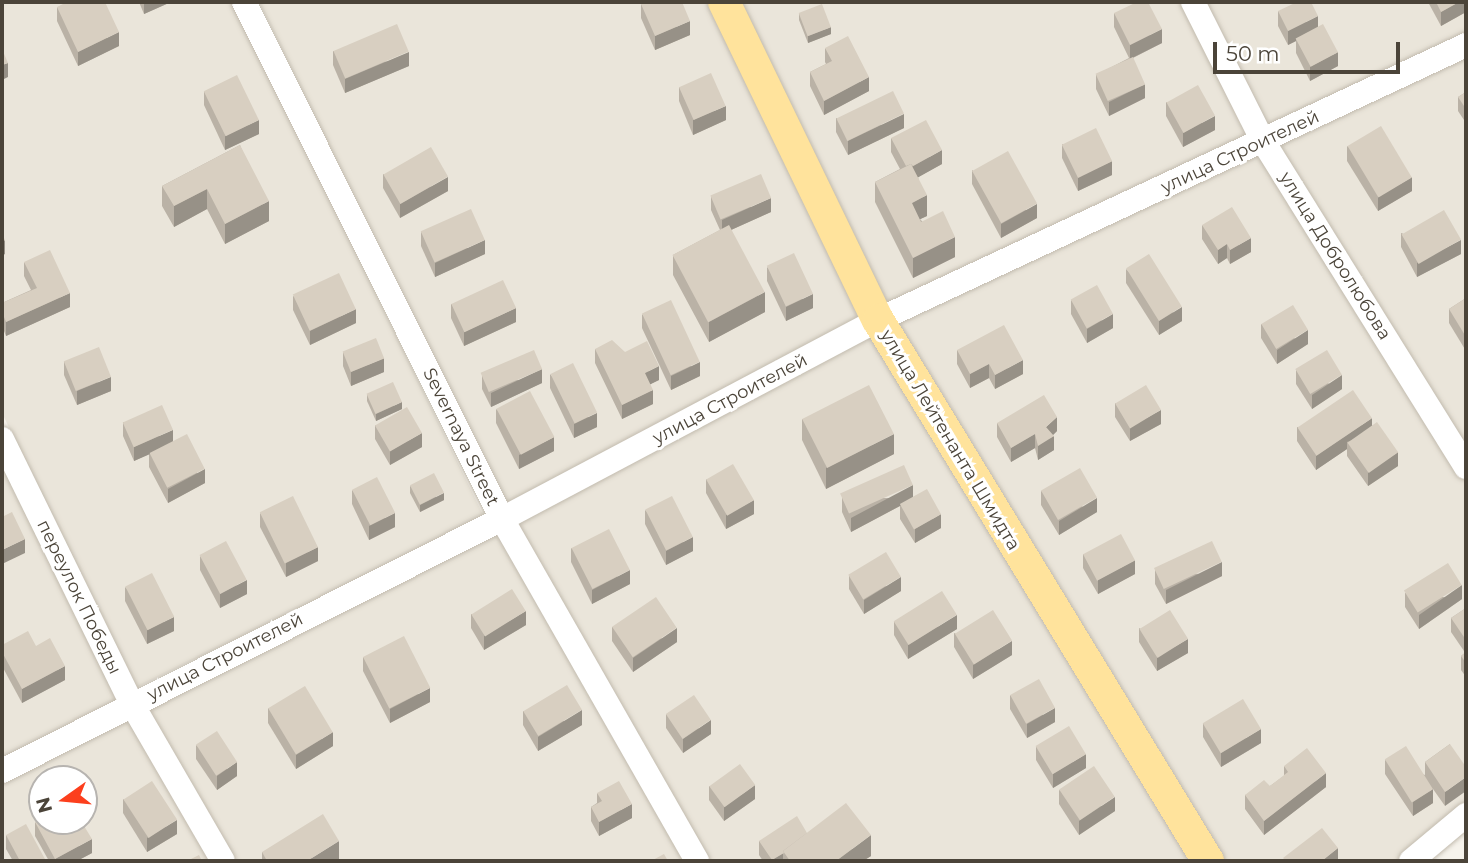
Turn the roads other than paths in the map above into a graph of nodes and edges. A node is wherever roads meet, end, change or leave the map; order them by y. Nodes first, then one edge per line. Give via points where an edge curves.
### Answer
1 (244, 2) edge
2 (724, 2) edge
3 (1194, 2) edge
4 (1466, 45) edge
5 (1263, 141) junction
6 (878, 320) junction
7 (2, 439) edge
8 (1466, 467) edge
9 (502, 519) junction
10 (132, 704) junction
11 (2, 771) edge
12 (1466, 815) edge
13 (223, 861) edge
14 (697, 861) edge
15 (1208, 861) edge
16 (1411, 861) edge

1 - 9 street, Severnaya Street
2 - 6 main road, улица Лейтенанта Шмидта
3 - 5 street, улица Добролюбова
4 - 5 street, улица Строителей
5 - 6 street, улица Строителей
5 - 8 street, улица Добролюбова
6 - 9 street, улица Строителей
6 - 15 main road, улица Лейтенанта Шмидта
7 - 10 street, переулок Победы
9 - 10 street, улица Строителей
9 - 14 street, Severnaya Street
10 - 11 street, улица Строителей
10 - 13 street, переулок Победы
12 - 16 street

